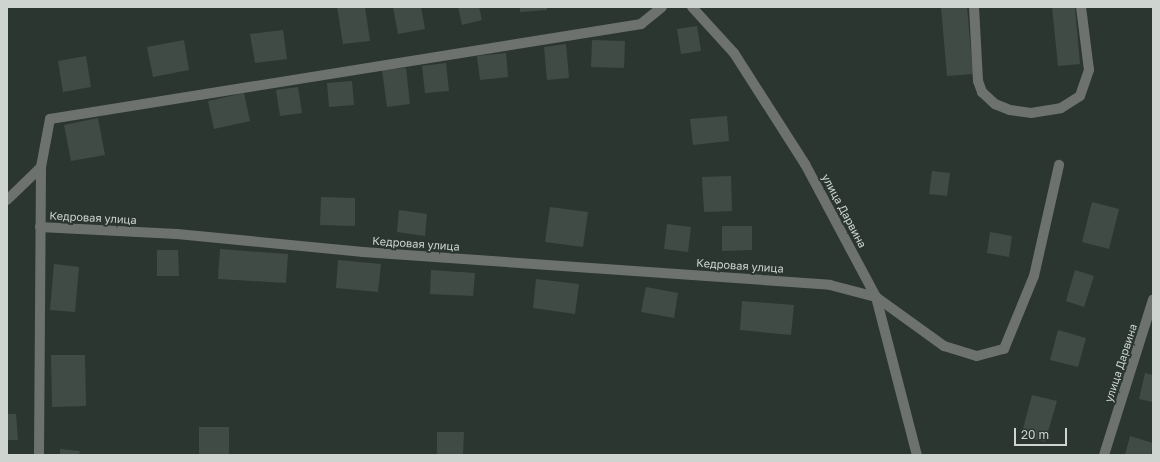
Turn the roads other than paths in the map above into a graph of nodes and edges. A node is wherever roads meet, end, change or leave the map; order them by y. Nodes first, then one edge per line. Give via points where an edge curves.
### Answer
1 (662, 7) edge
2 (692, 7) edge
3 (974, 7) edge
4 (1081, 7) edge
5 (1059, 165) dead end
6 (41, 167) junction
7 (7, 200) edge
8 (40, 227) junction
9 (876, 297) junction
10 (1153, 300) edge
11 (39, 455) edge
12 (917, 455) edge
13 (1104, 455) edge

1 - 6 street, Кедровая улица via 641,24 50,119
2 - 9 street, улица Дарвина via 734,53 804,164
3 - 4 street via 978,81 982,92 995,104 1010,110 1031,113 1061,108 1080,96 1089,70
5 - 9 street via 1034,276 1004,349 977,356 963,354 944,346
6 - 7 street
6 - 8 street, Кедровая улица
8 - 9 street, Кедровая улица via 177,234 363,252 830,285
8 - 11 street
9 - 12 street, улица Дарвина
10 - 13 street, улица Дарвина

